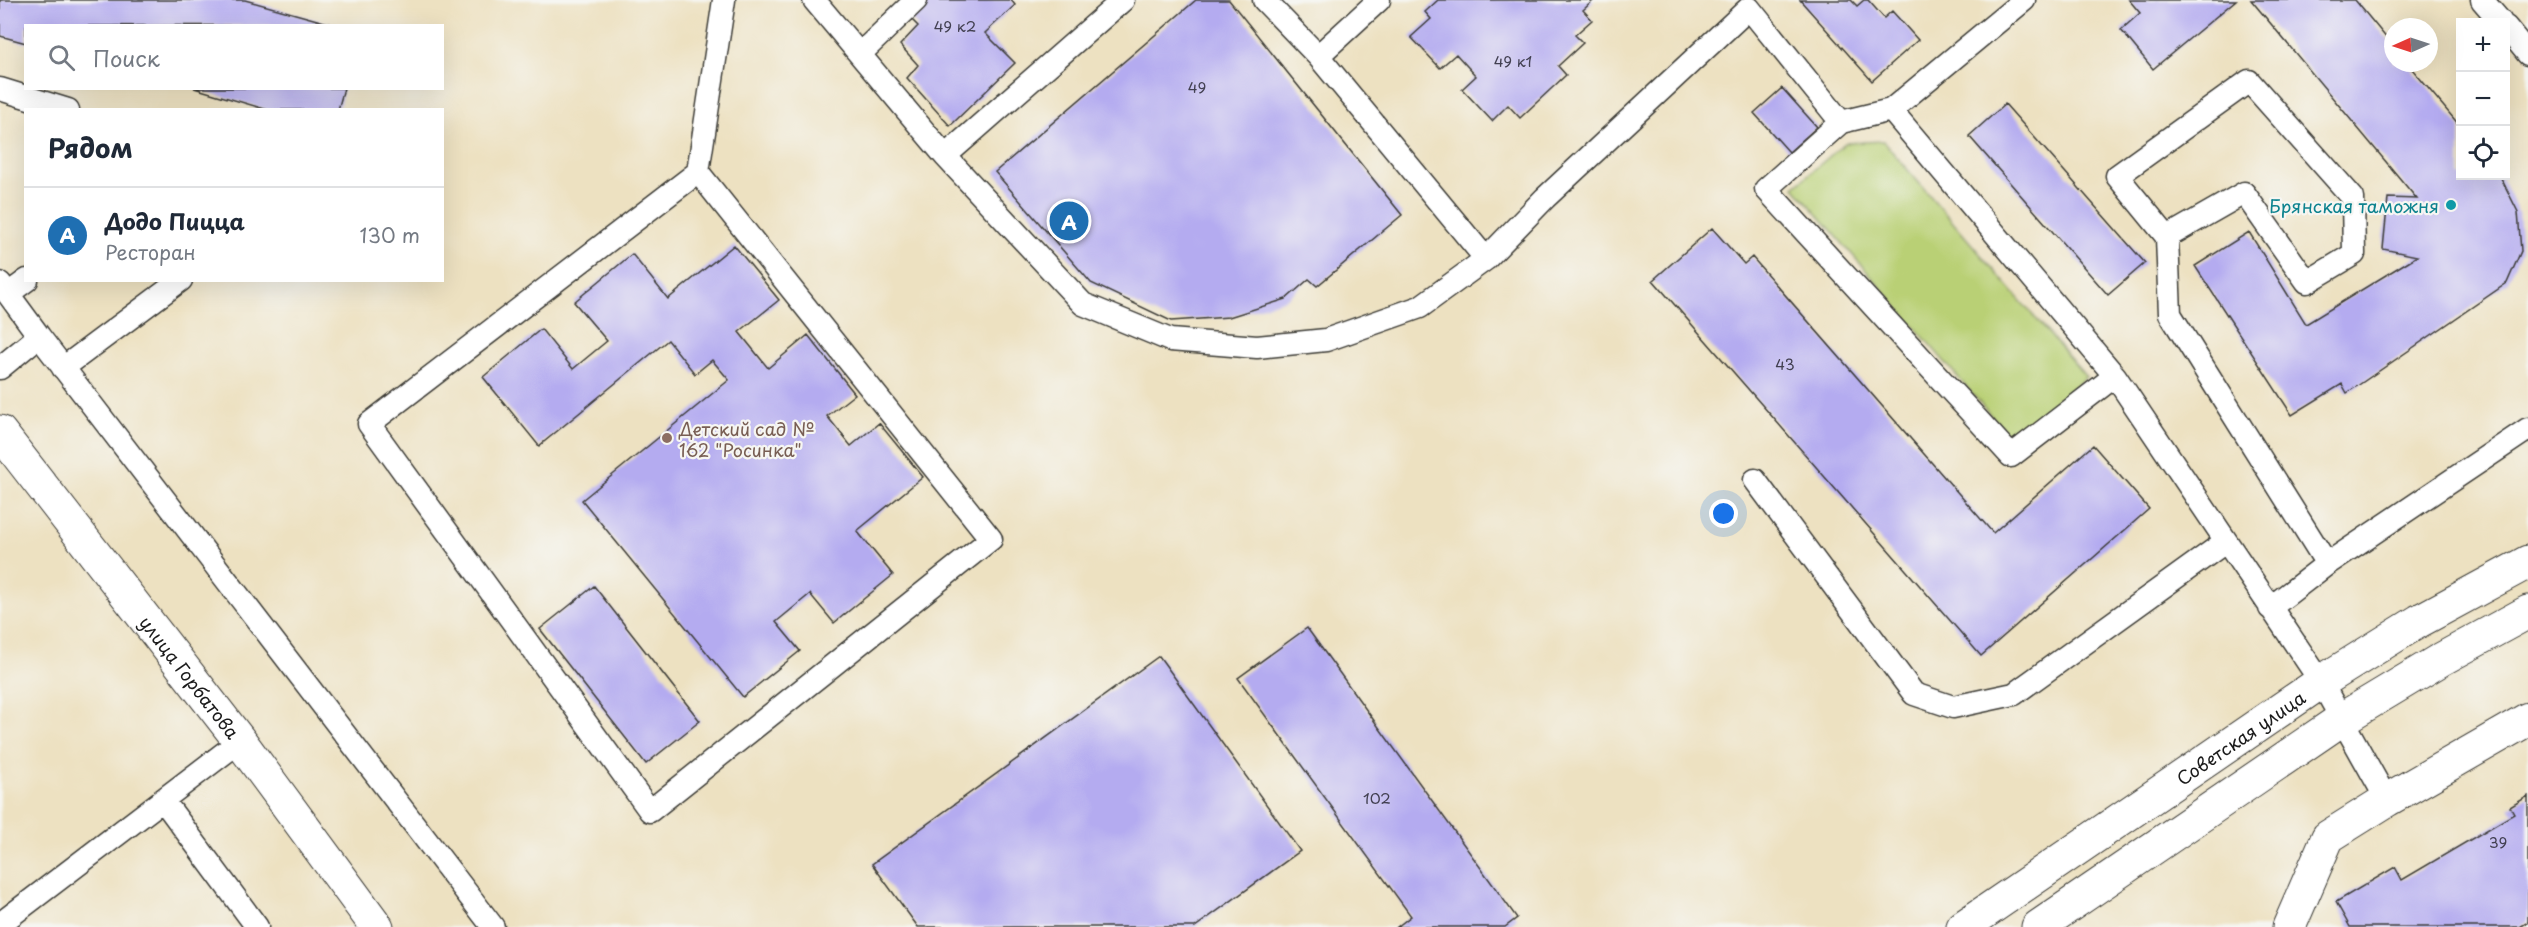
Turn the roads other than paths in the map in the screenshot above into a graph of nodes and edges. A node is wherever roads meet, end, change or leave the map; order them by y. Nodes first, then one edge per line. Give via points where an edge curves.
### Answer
1 (724, 0) edge
2 (814, 0) edge
3 (916, 0) edge
4 (1123, 0) edge
5 (1264, 0) edge
6 (1379, 0) edge
7 (2024, 0) edge
8 (2482, 0) edge
9 (1746, 4) edge
10 (2498, 18) edge
11 (2510, 33) edge
12 (860, 54) junction
13 (2528, 54) edge
14 (1318, 56) junction
15 (0, 89) edge
16 (62, 108) edge
17 (1891, 110) junction
18 (1841, 122) junction
19 (945, 156) junction
20 (698, 172) junction
21 (2167, 237) junction
22 (1486, 259) junction
23 (24, 281) edge
24 (178, 282) edge
25 (4, 289) edge
26 (39, 336) junction
27 (0, 368) edge
28 (63, 368) junction
29 (2115, 375) junction
30 (2528, 429) edge
31 (0, 432) edge
32 (1755, 480) dead end
33 (2225, 542) junction
34 (2528, 562) edge
35 (2326, 564) junction
36 (2270, 608) junction
37 (2528, 612) edge
38 (2321, 682) junction
39 (2342, 719) junction
40 (2528, 719) edge
41 (240, 741) junction
42 (163, 800) junction
43 (2387, 800) junction
44 (0, 924) edge
45 (257, 927) edge
46 (377, 927) edge
47 (493, 927) edge
48 (1963, 927) edge
49 (2038, 927) edge
50 (2289, 927) edge

1 - 20 lane
2 - 12 lane
3 - 12 lane
4 - 19 lane
5 - 14 lane
6 - 14 lane
7 - 17 lane
8 - 10 lane
9 - 18 lane
9 - 22 lane
11 - 13 lane
12 - 19 lane
14 - 22 lane
15 - 16 lane
17 - 18 lane
17 - 29 lane
18 - 29 lane via 1766,189 2011,456
19 - 22 lane via 1083,304 1170,340 1257,347 1326,340 1420,307
20 - 20 lane via 991,539 650,812 369,424
21 - 21 lane via 2244,193 2307,282 2354,254 2353,198 2249,81 2118,176
21 - 35 lane via 2170,314
23 - 25 lane
24 - 28 lane
25 - 26 lane
26 - 27 lane
26 - 28 lane
28 - 47 lane
29 - 33 lane
30 - 35 lane
31 - 41 main road, улица Горбатова
32 - 33 lane via 1914,694 1953,707 2014,694
33 - 36 lane
34 - 38 main road, Советская улица via 2419,621
35 - 36 lane
36 - 38 lane
37 - 39 main road
38 - 39 lane
38 - 48 main road, Советская улица
39 - 43 lane
39 - 49 main road
40 - 43 main road
41 - 42 lane
41 - 46 main road, улица Горбатова
42 - 44 lane
42 - 45 lane
43 - 50 main road via 2328,837

